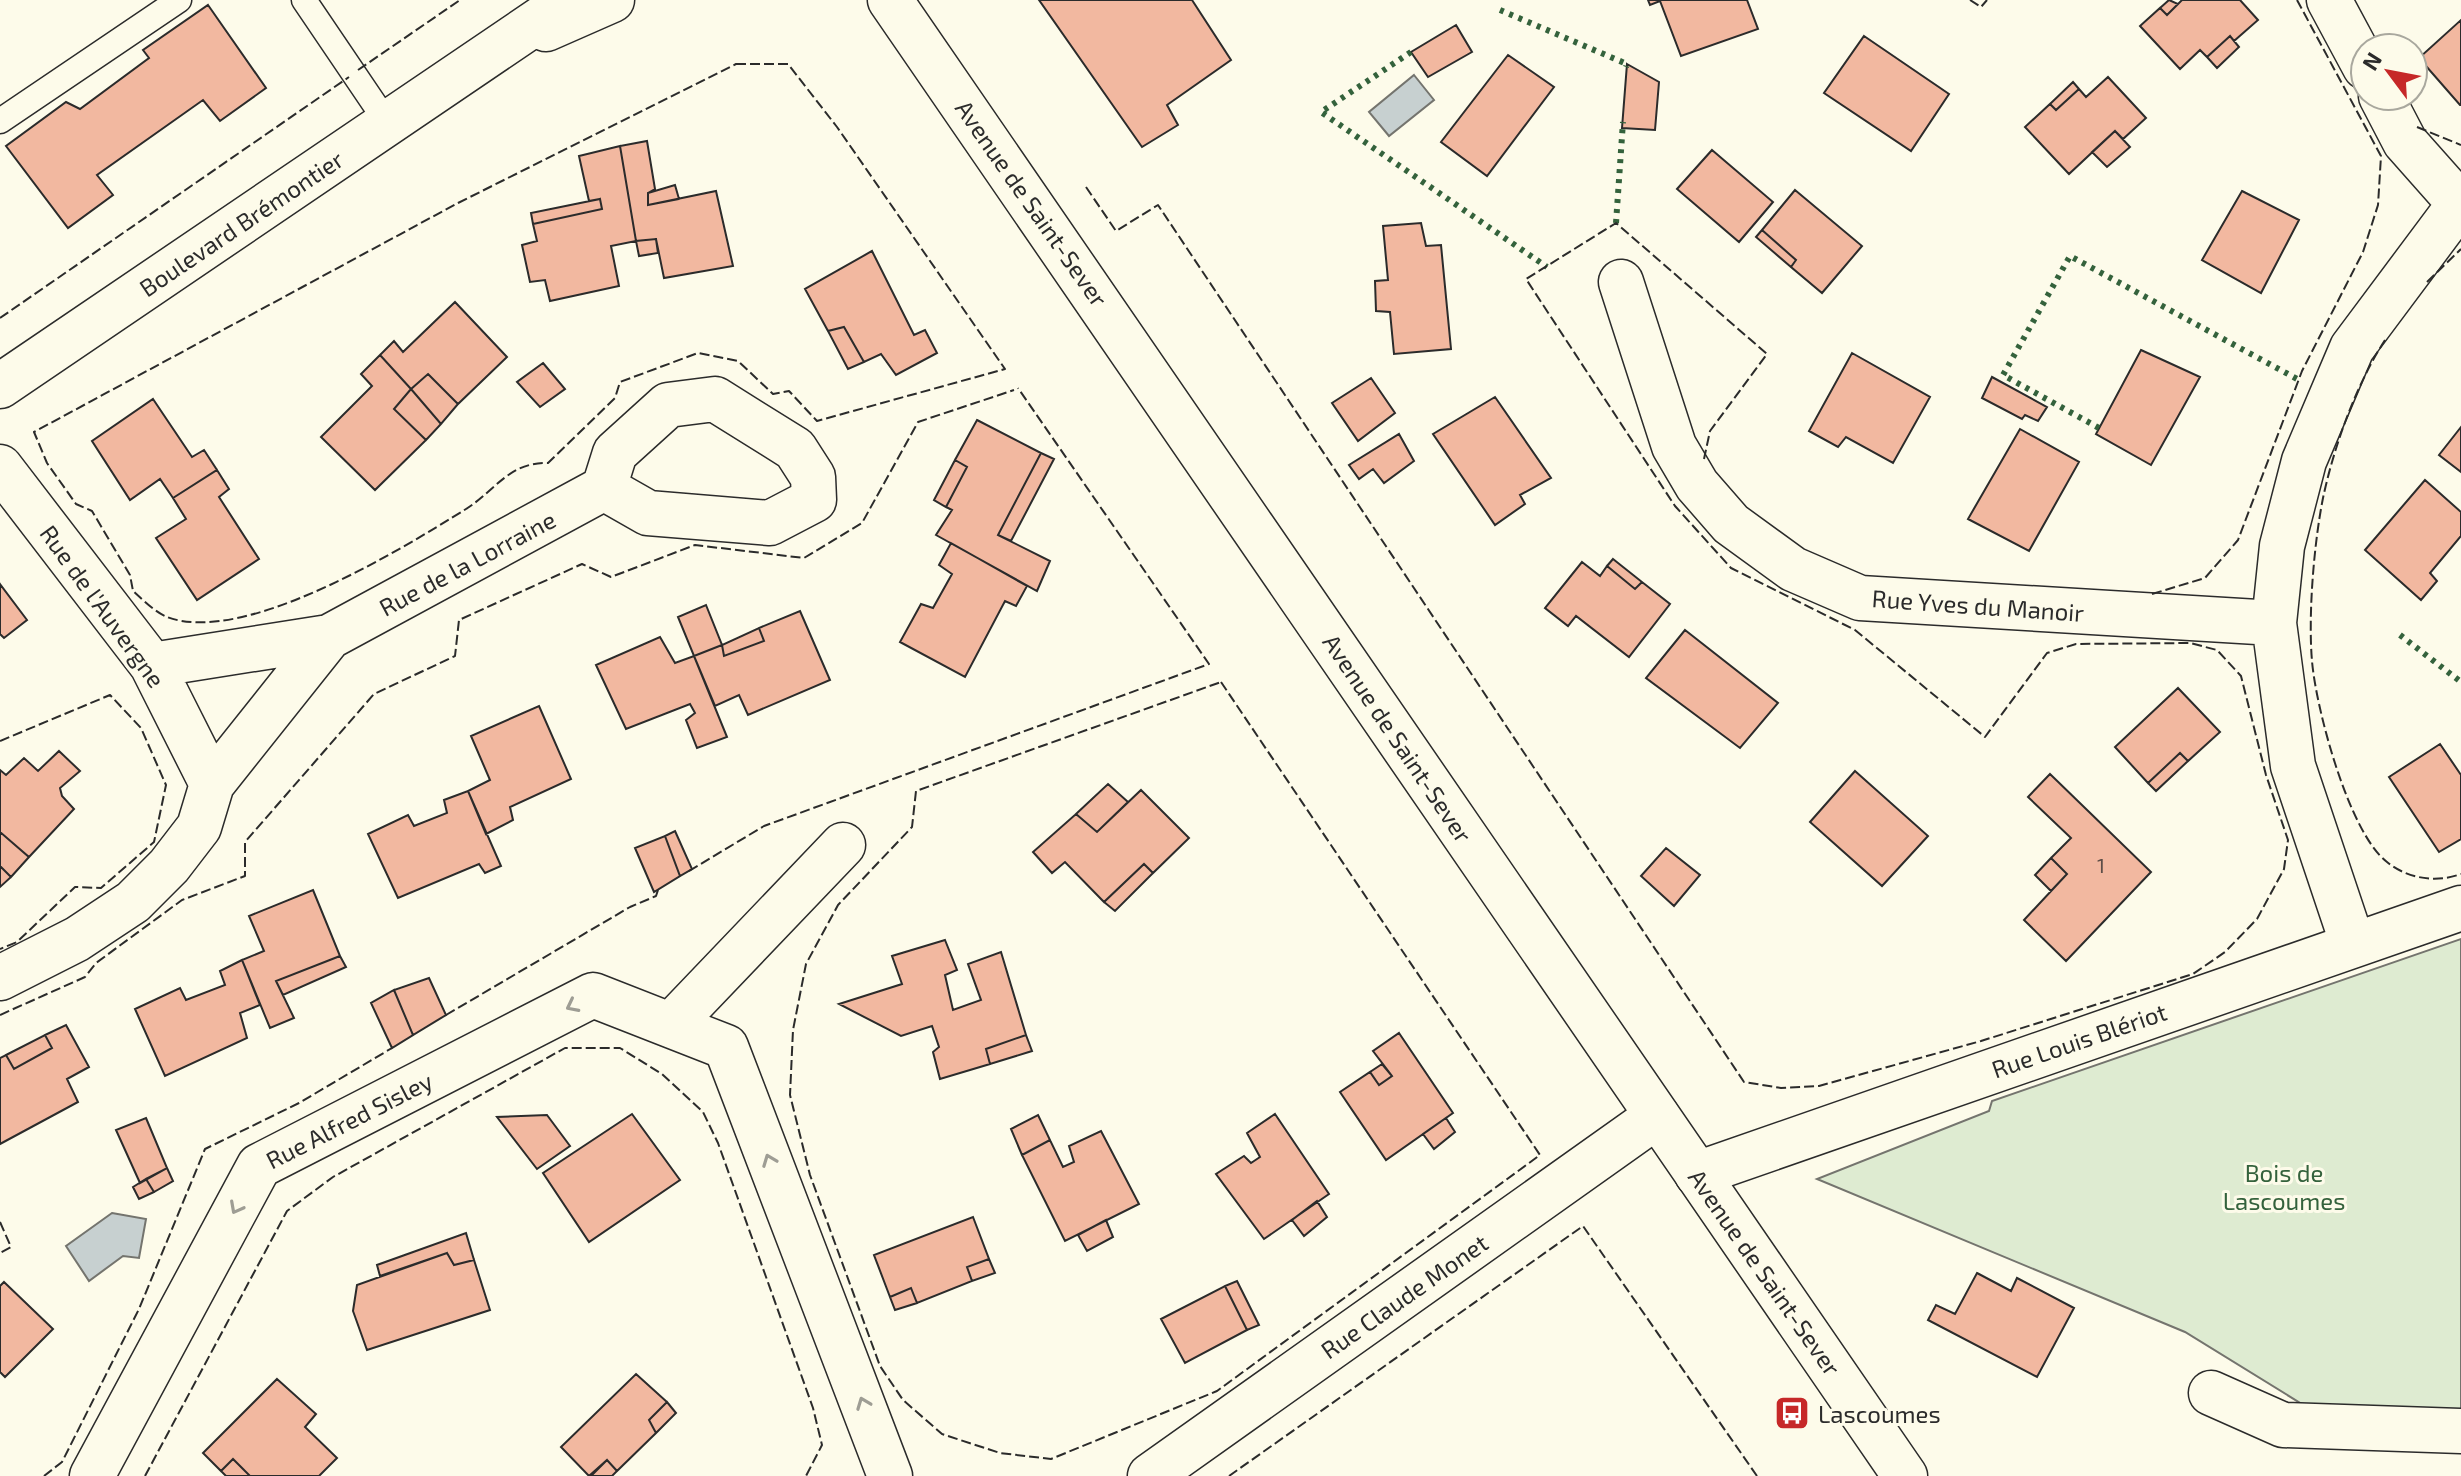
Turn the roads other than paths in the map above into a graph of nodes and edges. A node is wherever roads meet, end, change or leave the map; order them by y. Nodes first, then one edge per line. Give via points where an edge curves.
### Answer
1 (179, 0) edge
2 (304, 0) edge
3 (569, 0) edge
4 (612, 0) edge
5 (2329, 0) edge
6 (888, 4) edge
7 (2349, 37) edge
8 (483, 59) junction
9 (2389, 112) edge
10 (0, 121) edge
11 (388, 124) junction
12 (2460, 203) edge
13 (1621, 282) dead end
14 (0, 386) edge
15 (0, 467) edge
16 (604, 488) dead end
17 (2274, 623) junction
18 (329, 637) junction
19 (152, 665) junction
20 (212, 784) junction
21 (843, 845) dead end
22 (2461, 908) edge
23 (2353, 945) junction
24 (0, 978) edge
25 (671, 1025) junction
26 (1657, 1116) junction
27 (1697, 1174) junction
28 (2211, 1393) dead end
29 (2461, 1431) edge
30 (92, 1476) edge
31 (890, 1476) edge
32 (1150, 1476) edge
33 (1905, 1476) edge

1 - 10 lane
2 - 11 lane
3 - 8 street, Boulevard Brémontier
4 - 8 street, Boulevard Brémontier
5 - 7 street
6 - 26 street, Avenue de Saint-Sever
8 - 11 street, Boulevard Brémontier
9 - 12 street via 2405,142
11 - 14 street, Boulevard Brémontier
12 - 17 street via 2352,348 2304,461 2282,546
13 - 17 street, Rue Yves du Manoir via 1674,446 1697,485 1731,524 1793,569 1860,598
15 - 19 street, Rue de l'Auvergne
16 - 18 street, Rue de la Lorraine
17 - 23 street via 2293,766
18 - 19 street, Rue de la Lorraine
18 - 20 street, Rue de la Lorraine
19 - 20 street, Rue de l'Auvergne
20 - 24 street via 199,827 133,902 77,939
21 - 25 street
22 - 23 street, Rue Louis Blériot
23 - 27 street, Rue Louis Blériot
25 -> 30 street, Rue Alfred Sisley via 593,995 259,1166
31 -> 25 street, Rue Alfred Sisley via 726,1047
26 - 27 street, Avenue de Saint-Sever
26 - 32 street, Rue Claude Monet
27 - 33 street, Avenue de Saint-Sever
28 - 29 street via 2283,1425

